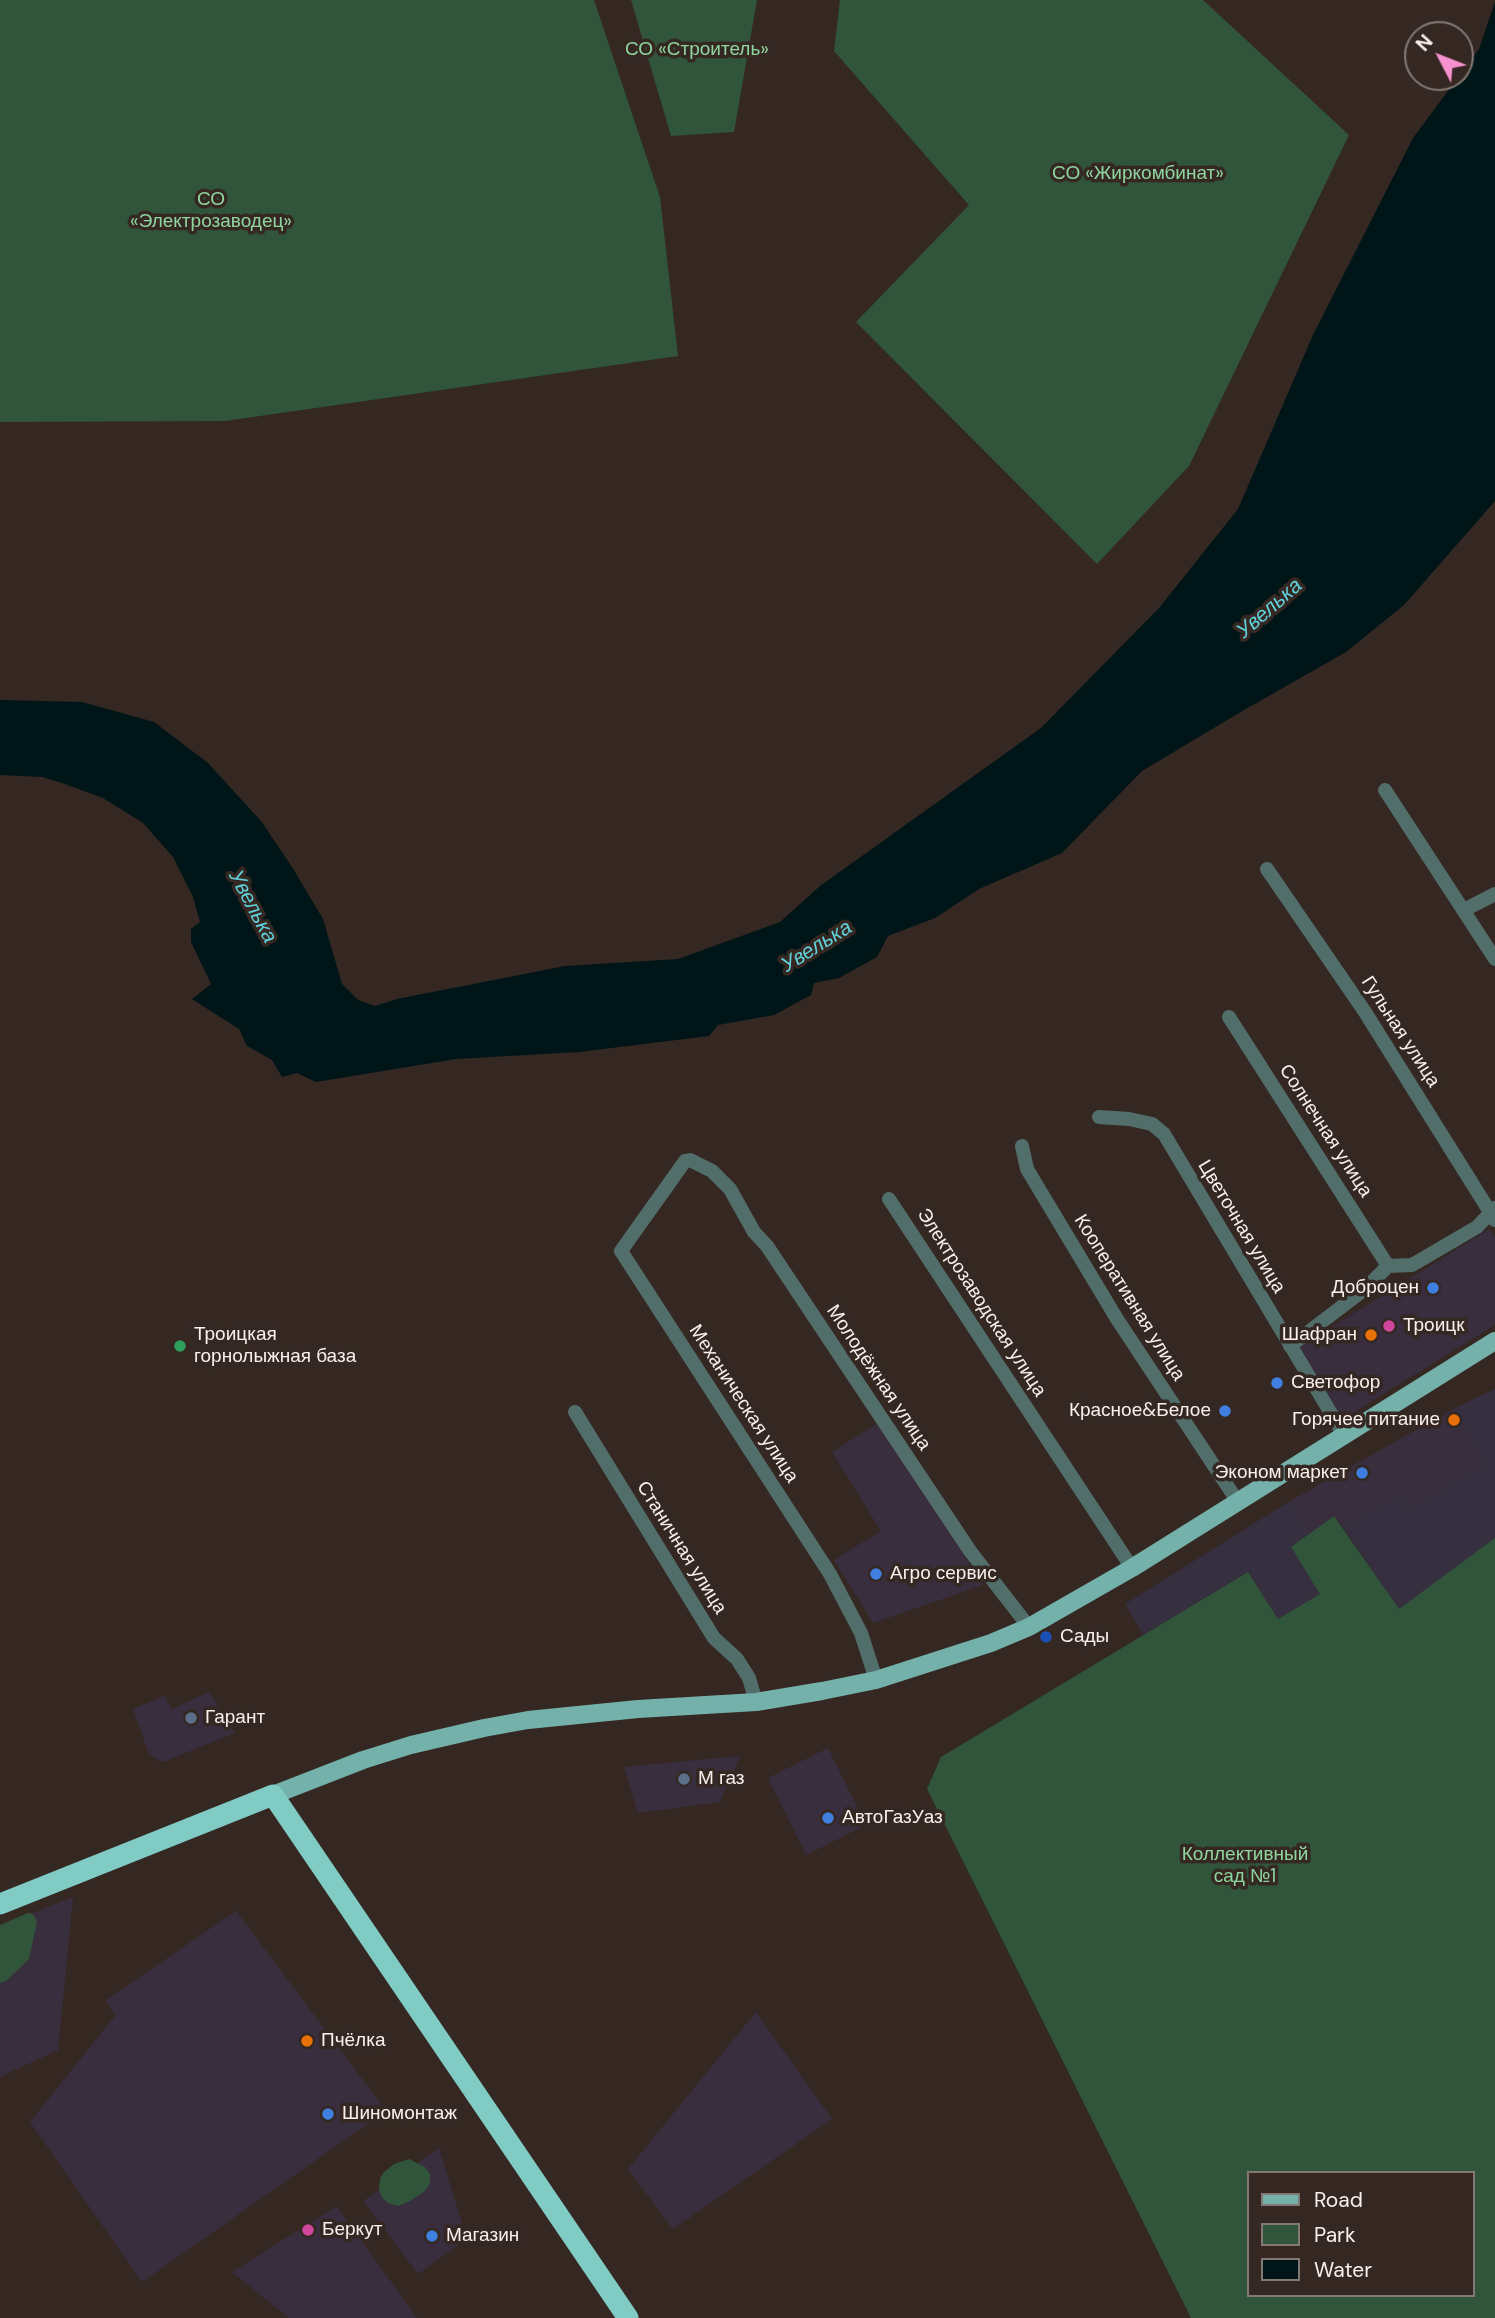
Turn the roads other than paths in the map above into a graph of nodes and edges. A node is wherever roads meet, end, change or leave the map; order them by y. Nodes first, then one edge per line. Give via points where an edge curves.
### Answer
1 (1385, 790) dead end
2 (1267, 869) dead end
3 (1495, 894) edge
4 (1464, 910) junction
5 (1495, 959) edge
6 (1230, 1017) dead end
7 (1099, 1117) dead end
8 (1022, 1146) dead end
9 (687, 1161) joint
10 (889, 1199) dead end
11 (1494, 1213) edge
12 (1388, 1266) junction
13 (1495, 1341) edge
14 (1290, 1346) junction
15 (575, 1412) dead end
16 (1344, 1435) junction
17 (1238, 1502) junction
18 (1132, 1568) junction
19 (1029, 1627) junction
20 (876, 1679) junction
21 (756, 1702) junction
22 (272, 1795) junction
23 (0, 1904) edge
24 (628, 2318) edge

1 - 4 street
2 - 11 street, Гульная улица
3 - 4 street
4 - 5 street
6 - 12 street, Солнечная улица
7 - 14 street, Цветочная улица via 1152,1124 1164,1134
8 - 17 street, Кооперативная улица via 1027,1169 1110,1307
9 - 19 street, Молодёжная улица via 712,1171 730,1189 754,1232 970,1551
9 - 20 street, Механическая улица via 621,1251 830,1574 861,1633
10 - 18 street, Электрозаводская улица
11 - 12 street via 1412,1265
12 - 14 street
13 - 16 main road
14 - 16 street, Цветочная улица
15 - 21 street, Станичная улица via 715,1638 749,1678
16 - 17 main road
17 - 18 main road
18 - 19 main road
19 - 20 main road
20 - 21 main road
21 - 22 main road via 608,1712 484,1728 363,1760
22 - 23 highway
22 - 24 highway

